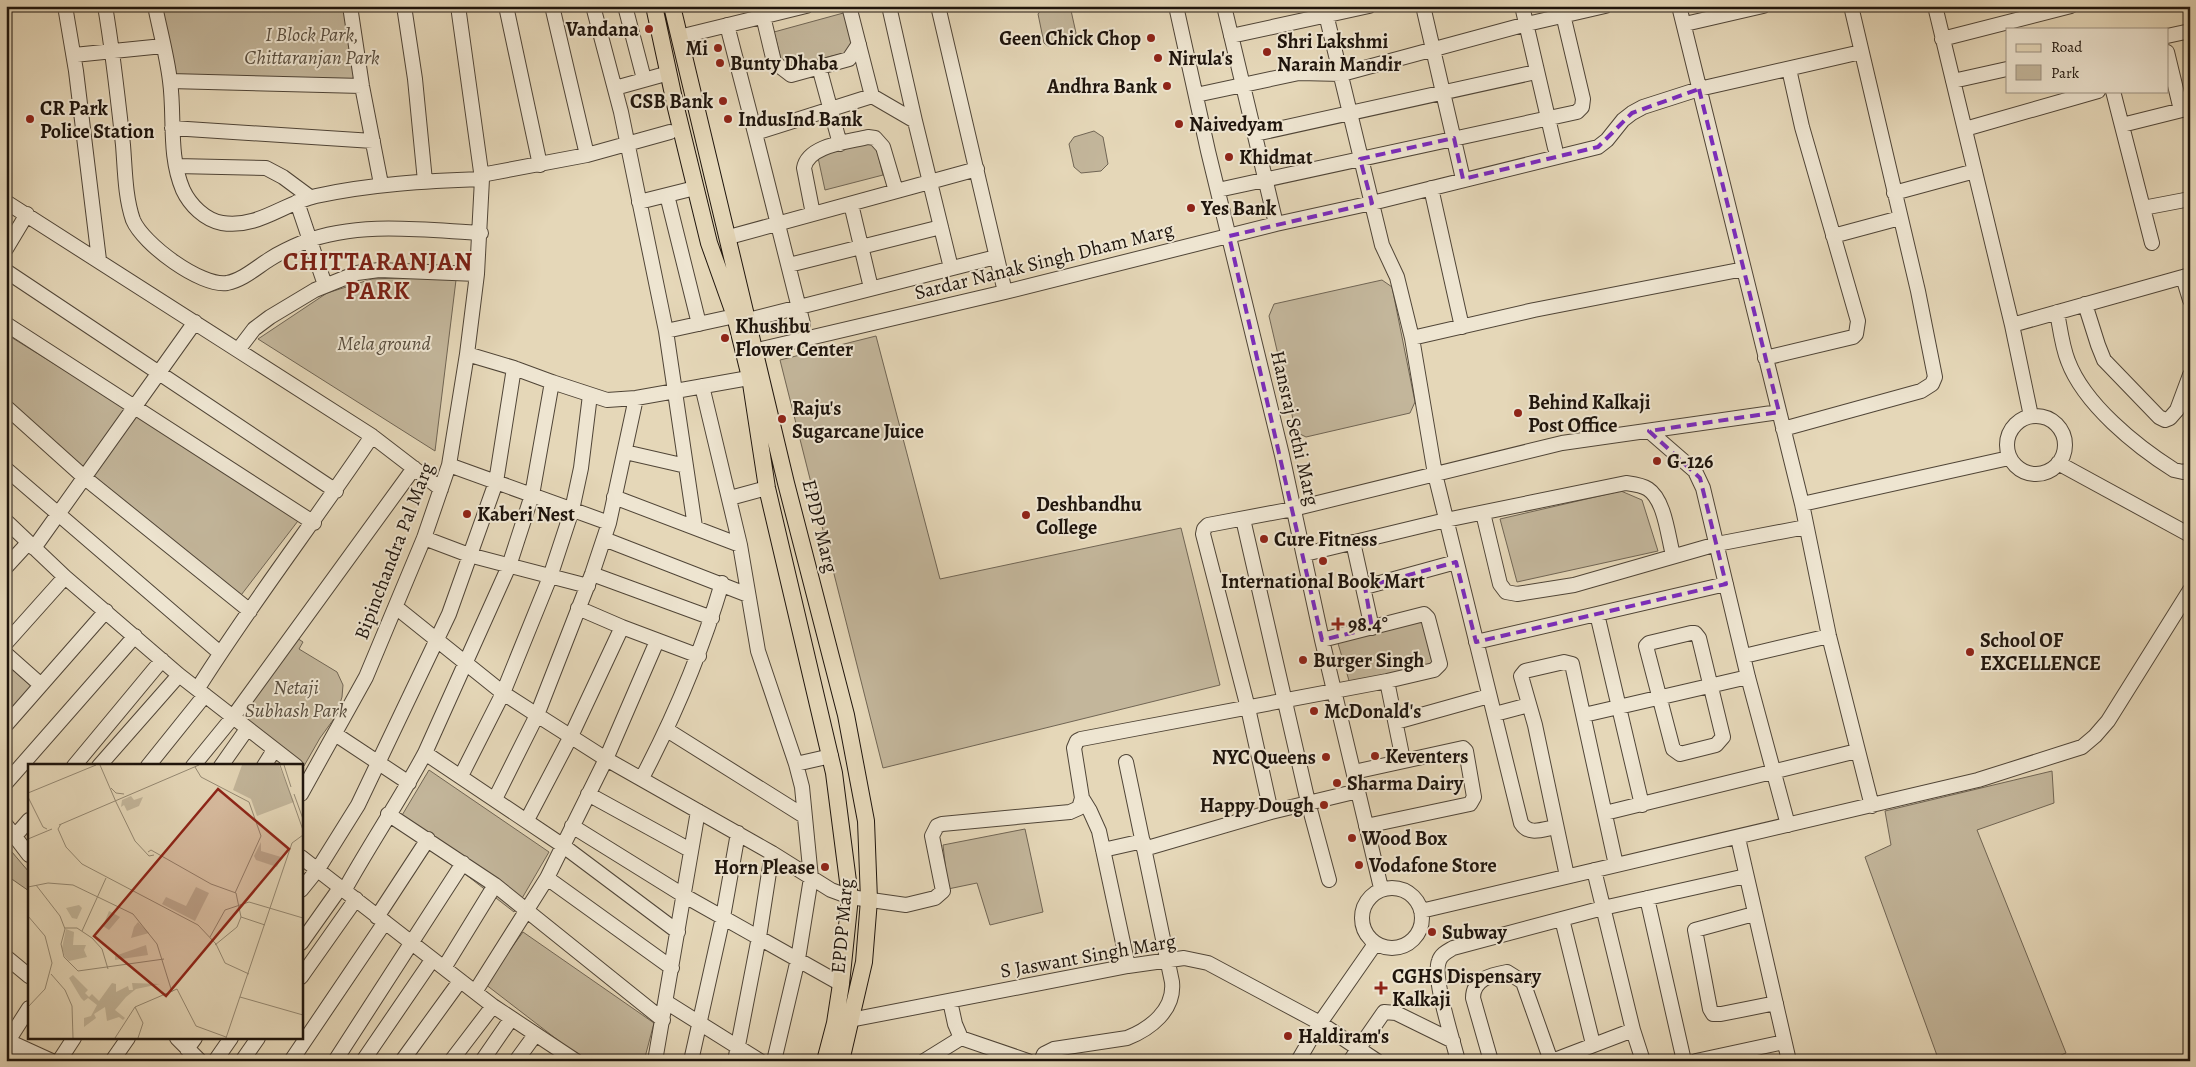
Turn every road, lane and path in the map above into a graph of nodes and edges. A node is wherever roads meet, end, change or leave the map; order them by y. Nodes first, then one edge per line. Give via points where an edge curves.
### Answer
1 (66, 6) edge
2 (105, 6) edge
3 (155, 6) edge
4 (350, 6) edge
5 (404, 6) edge
6 (506, 6) edge
7 (552, 6) edge
8 (593, 6) edge
9 (625, 6) edge
10 (654, 6) edge
11 (672, 6) edge
12 (806, 6) edge
13 (850, 6) edge
14 (889, 6) edge
15 (938, 6) edge
16 (1176, 6) edge
17 (1224, 6) edge
18 (1369, 6) edge
19 (1423, 6) edge
20 (1522, 6) edge
21 (1605, 6) edge
22 (1679, 6) edge
23 (1762, 6) edge
24 (1851, 6) edge
25 (1935, 6) edge
26 (2071, 6) edge
27 (461, 7) edge
28 (1325, 11) edge
29 (1562, 11) edge
30 (764, 16) junction
31 (1527, 24) junction
32 (1685, 24) junction
33 (727, 26) junction
34 (2190, 32) edge
35 (1231, 36) junction
36 (2168, 36) edge
37 (680, 37) junction
38 (1942, 39) junction
39 (859, 44) junction
40 (163, 46) junction
41 (1434, 49) junction
42 (113, 51) junction
43 (1861, 52) junction
44 (74, 55) junction
45 (2168, 55) edge
46 (819, 67) junction
47 (1789, 69) junction
48 (2006, 69) edge
49 (669, 72) junction
50 (1536, 72) junction
51 (1342, 74) junction
52 (170, 80) junction
53 (644, 80) junction
54 (1953, 80) junction
55 (362, 86) junction
56 (1243, 86) junction
57 (615, 88) junction
58 (1699, 89) junction
59 (2094, 92) edge
60 (2113, 92) edge
61 (1443, 93) junction
62 (1196, 95) junction
63 (872, 96) junction
64 (830, 109) junction
65 (2186, 109) edge
66 (1350, 114) junction
67 (1547, 118) junction
68 (915, 121) junction
69 (2122, 125) junction
70 (172, 128) junction
71 (1965, 129) junction
72 (670, 132) dead end
73 (755, 133) junction
74 (1255, 134) junction
75 (1454, 138) junction
76 (372, 140) junction
77 (626, 143) junction
78 (840, 144) junction
79 (1555, 148) dead end
80 (587, 155) junction
81 (1360, 159) junction
82 (540, 165) junction
83 (176, 166) junction
84 (977, 169) junction
85 (1975, 171) junction
86 (482, 177) junction
87 (1266, 180) junction
88 (1463, 180) junction
89 (425, 181) junction
90 (930, 182) junction
91 (381, 184) junction
92 (695, 188) junction
93 (1431, 188) junction
94 (1218, 190) junction
95 (896, 191) junction
96 (1894, 193) junction
97 (667, 195) junction
98 (2190, 199) edge
99 (303, 200) junction
100 (6, 202) edge
101 (639, 202) junction
102 (851, 204) junction
103 (1372, 204) junction
104 (2142, 208) junction
105 (27, 214) junction
106 (813, 214) junction
107 (1900, 218) junction
108 (778, 224) junction
109 (1276, 224) junction
110 (941, 227) junction
111 (481, 233) junction
112 (1229, 236) junction
113 (1833, 236) junction
114 (729, 237) junction
115 (310, 240) junction
116 (2152, 243) dead end
117 (861, 247) junction
118 (6, 249) edge
119 (996, 257) junction
120 (99, 260) junction
121 (789, 265) junction
122 (951, 268) junction
123 (1744, 269) junction
124 (6, 272) edge
125 (477, 274) junction
126 (2186, 276) edge
127 (325, 285) junction
128 (871, 288) junction
129 (1005, 292) junction
130 (2190, 300) edge
131 (2085, 304) junction
132 (799, 306) junction
133 (2057, 312) junction
134 (742, 318) junction
135 (195, 322) junction
136 (6, 324) edge
137 (699, 324) junction
138 (803, 324) dead end
139 (2012, 325) junction
140 (1462, 327) junction
141 (666, 331) junction
142 (1412, 338) junction
143 (238, 350) junction
144 (750, 352) junction
145 (467, 354) junction
146 (1765, 358) junction
147 (514, 368) junction
148 (159, 373) junction
149 (2190, 375) edge
150 (756, 376) junction
151 (552, 382) junction
152 (702, 386) junction
153 (674, 390) junction
154 (590, 395) junction
155 (636, 398) junction
156 (6, 407) edge
157 (134, 407) junction
158 (1780, 412) junction
159 (2031, 416) junction
160 (1783, 429) junction
161 (1648, 431) junction
162 (372, 436) junction
163 (625, 452) junction
164 (2009, 458) junction
165 (2058, 463) junction
166 (449, 465) junction
167 (686, 466) junction
168 (414, 468) junction
169 (6, 469) edge
170 (2190, 470) edge
171 (1436, 474) junction
172 (85, 478) junction
173 (496, 482) junction
174 (767, 488) junction
175 (441, 489) junction
176 (336, 491) junction
177 (532, 495) junction
178 (614, 497) junction
179 (730, 498) junction
180 (1802, 504) junction
181 (1293, 509) junction
182 (572, 510) junction
183 (1483, 513) junction
184 (60, 515) junction
185 (1243, 519) junction
186 (1446, 520) junction
187 (7, 522) edge
188 (314, 523) junction
189 (609, 523) junction
190 (695, 527) junction
191 (1806, 527) junction
192 (2190, 535) edge
193 (424, 538) junction
194 (604, 539) junction
195 (1353, 542) junction
196 (1718, 544) junction
197 (740, 545) junction
198 (31, 546) junction
199 (1304, 554) junction
200 (469, 555) junction
201 (1672, 556) junction
202 (1456, 562) junction
203 (509, 566) junction
204 (6, 567) edge
205 (66, 577) junction
206 (550, 577) junction
207 (590, 580) junction
208 (722, 583) junction
209 (1726, 584) junction
210 (1365, 586) junction
211 (2190, 590) edge
212 (748, 594) junction
213 (396, 608) junction
214 (578, 608) junction
215 (106, 611) junction
216 (250, 612) junction
217 (1597, 614) junction
218 (712, 618) junction
219 (622, 627) junction
220 (1372, 628) junction
221 (135, 636) junction
222 (1829, 636) junction
223 (1322, 640) junction
224 (437, 641) junction
225 (657, 641) junction
226 (6, 642) edge
227 (1476, 642) junction
228 (220, 653) junction
229 (6, 654) edge
230 (699, 656) junction
231 (1744, 656) junction
232 (162, 660) junction
233 (466, 665) junction
234 (179, 675) junction
235 (1748, 677) junction
236 (1387, 681) junction
237 (42, 685) junction
238 (1710, 685) junction
239 (1335, 691) junction
240 (201, 692) junction
241 (504, 693) junction
242 (1489, 696) junction
243 (1658, 699) junction
244 (1285, 701) junction
245 (1529, 705) junction
246 (1248, 708) junction
247 (1619, 708) junction
248 (1495, 714) junction
249 (1584, 715) junction
250 (233, 716) junction
251 (537, 716) junction
252 (1396, 722) junction
253 (6, 725) edge
254 (247, 729) junction
255 (667, 730) junction
256 (335, 734) junction
257 (571, 736) junction
258 (274, 750) junction
259 (1857, 751) junction
260 (425, 753) junction
261 (831, 756) junction
262 (606, 759) junction
263 (1403, 760) junction
264 (1126, 762) dead end
265 (378, 763) junction
266 (76, 764) edge
267 (101, 764) edge
268 (149, 764) edge
269 (195, 764) edge
270 (223, 764) edge
271 (265, 764) edge
272 (293, 764) edge
273 (796, 764) junction
274 (1354, 772) junction
275 (306, 773) edge
276 (1774, 773) junction
277 (462, 776) junction
278 (642, 778) junction
279 (6, 783) edge
280 (409, 783) junction
281 (302, 790) edge
282 (1358, 791) junction
283 (588, 794) junction
284 (495, 798) junction
285 (1082, 798) junction
286 (1308, 802) junction
287 (1642, 805) junction
288 (1872, 806) junction
289 (698, 810) junction
290 (1271, 812) junction
291 (1605, 813) junction
292 (388, 814) junction
293 (804, 816) junction
294 (527, 820) junction
295 (28, 821) edge
296 (6, 825) edge
297 (1788, 825) junction
298 (572, 826) junction
299 (1366, 826) junction
300 (1556, 827) junction
301 (738, 833) junction
302 (15, 836) junction
303 (1738, 838) junction
304 (428, 839) junction
305 (562, 845) junction
306 (1144, 845) junction
307 (690, 850) junction
308 (1103, 850) junction
309 (28, 851) edge
310 (772, 853) junction
311 (302, 858) edge
312 (463, 862) junction
313 (1616, 864) junction
314 (318, 868) junction
315 (1594, 870) junction
316 (1567, 876) junction
317 (1746, 876) junction
318 (547, 878) junction
319 (811, 878) junction
320 (1328, 880) dead end
321 (495, 885) junction
322 (1381, 888) junction
323 (302, 889) edge
324 (342, 889) junction
325 (683, 895) junction
326 (850, 897) junction
327 (1647, 898) junction
328 (356, 899) junction
329 (869, 900) junction
330 (1602, 908) junction
331 (527, 910) junction
332 (1421, 911) junction
333 (1754, 914) junction
334 (723, 917) junction
335 (381, 919) junction
336 (1562, 919) junction
337 (678, 932) junction
338 (759, 937) junction
339 (302, 942) edge
340 (412, 944) junction
341 (1374, 944) junction
342 (6, 957) edge
343 (798, 959) junction
344 (432, 960) junction
345 (1168, 961) junction
346 (1128, 966) junction
347 (444, 968) junction
348 (672, 968) junction
349 (28, 975) edge
350 (302, 976) edge
351 (460, 981) junction
352 (841, 984) junction
353 (475, 992) junction
354 (950, 1001) junction
355 (666, 1002) junction
356 (1776, 1003) junction
357 (493, 1006) junction
358 (28, 1010) edge
359 (511, 1019) junction
360 (663, 1020) junction
361 (850, 1020) junction
362 (1320, 1022) junction
363 (701, 1024) junction
364 (1633, 1030) junction
365 (535, 1035) junction
366 (961, 1038) junction
367 (73, 1040) edge
368 (127, 1040) edge
369 (230, 1040) edge
370 (257, 1040) edge
371 (1453, 1041) junction
372 (1784, 1042) junction
373 (191, 1044) edge
374 (1593, 1044) junction
375 (7, 1045) edge
376 (1358, 1048) junction
377 (737, 1054) edge
378 (571, 1059) edge
379 (26, 1061) edge
380 (52, 1061) edge
381 (59, 1061) edge
382 (112, 1061) edge
383 (200, 1061) edge
384 (215, 1061) edge
385 (242, 1061) edge
386 (291, 1061) edge
387 (335, 1061) edge
388 (363, 1061) edge
389 (402, 1061) edge
390 (450, 1061) edge
391 (482, 1061) edge
392 (516, 1061) edge
393 (655, 1061) edge
394 (691, 1061) edge
395 (760, 1061) edge
396 (774, 1061) edge
397 (825, 1061) edge
398 (841, 1061) edge
399 (924, 1061) edge
400 (1028, 1061) edge
401 (1040, 1061) edge
402 (1298, 1061) edge
403 (1350, 1061) edge
404 (1377, 1061) edge
405 (1458, 1061) edge
406 (1491, 1061) edge
407 (1552, 1061) edge
408 (1643, 1061) edge
409 (1684, 1061) edge
410 (1696, 1061) edge
411 (1788, 1061) edge

1 - 44 street
2 - 42 street
3 - 40 street
4 - 55 street
5 - 89 street
6 - 82 street
7 - 80 street
8 - 57 street
9 - 53 street
10 - 49 main road, EPDP Marg
11 - 37 main road, EPDP Marg
12 - 30 street
13 - 39 street
14 - 68 street
15 - 84 street
16 - 62 street, Hansraj Sethi Marg
17 - 35 street
18 - 28 street
19 - 41 street
20 - 31 street
21 - 29 street
22 - 32 street
23 - 32 street
24 - 43 street
25 - 38 street
26 - 38 street
27 - 86 street, Bipinchandra Pal Marg
28 - 35 street
28 - 51 street
29 - 31 street
29 - 67 street via 1583,103 1577,112
30 - 33 street
30 - 46 street via 774,62 791,75
31 - 41 street
31 - 50 street
32 - 58 street
33 - 37 street
33 - 73 street
34 - 36 street
35 - 56 street
37 - 114 main road, EPDP Marg
38 - 54 street
39 - 46 street via 849,59
39 - 63 street
40 - 42 street
40 - 52 street
41 - 51 street
41 - 61 street
42 - 44 street
42 - 115 street via 128,196 133,220 153,246 205,279 228,283
43 - 47 street, Sardar Nanak Singh Dham Marg
43 - 96 street
44 - 120 street
45 - 65 street
46 - 64 street
47 - 58 street, Sardar Nanak Singh Dham Marg
47 - 113 street
48 - 54 street
49 - 53 street
49 - 92 main road, EPDP Marg
50 - 61 street
50 - 67 street
51 - 56 street via 1299,73
51 - 66 street
52 - 55 street
52 - 70 street
53 - 57 street
54 - 71 street
55 - 76 street
56 - 62 street
56 - 74 street
57 - 77 street
58 - 88 street, Sardar Nanak Singh Dham Marg via 1632,113 1598,147
58 - 123 street
59 - 71 street
60 - 69 street
61 - 66 street
61 - 75 street
62 - 94 street, Hansraj Sethi Marg
63 - 64 street
63 - 68 street
64 - 73 street
64 - 78 street
65 - 69 street
66 - 74 street
66 - 81 street
67 - 75 street
67 - 79 street
68 - 90 street
69 - 104 street
70 - 76 street
70 - 83 street
71 - 85 street
72 - 77 street
73 - 108 street
74 - 87 street
75 - 81 street
75 - 88 street
76 - 91 street
77 - 80 street
77 - 101 street
78 - 95 street via 868,137 880,141
78 - 106 street via 818,150 805,161
80 - 82 street
81 - 87 street
81 - 103 street
82 - 86 street
83 - 99 street via 266,168 283,177
83 - 99 street via 184,191 194,207 208,218 222,223 241,223 264,217
84 - 90 street
84 - 119 street
85 - 96 street
85 - 139 street
86 - 89 street
86 - 111 street, Bipinchandra Pal Marg
87 - 94 street
87 - 109 street
88 - 93 street, Sardar Nanak Singh Dham Marg
89 - 91 street
90 - 95 street
90 - 110 street
91 - 99 street
92 - 97 street
92 - 134 main road, EPDP Marg via 709,243
93 - 103 street, Sardar Nanak Singh Dham Marg
93 - 140 street
94 - 112 street, Hansraj Sethi Marg
95 - 102 street
96 - 107 street
97 - 101 street
97 - 137 street
98 - 104 street
99 - 115 street
100 - 105 street
101 - 141 street
102 - 106 street
102 - 117 street
103 - 109 street, Sardar Nanak Singh Dham Marg
103 - 142 street via 1382,245 1397,277
104 - 116 street
105 - 118 street
105 - 120 street
106 - 108 street
107 - 113 street
107 - 160 street via 1934,370 1932,384 1921,391
108 - 114 street
108 - 121 street
109 - 112 street, Sardar Nanak Singh Dham Marg
110 - 117 street
110 - 122 street
111 - 115 street via 365,230
111 - 125 street, Bipinchandra Pal Marg
112 - 129 street, Sardar Nanak Singh Dham Marg
112 - 181 street, Hansraj Sethi Marg
113 - 146 street via 1858,321 1856,334
114 - 134 main road, EPDP Marg
115 - 127 street
117 - 121 street
117 - 128 street
119 - 122 street
119 - 129 street
120 - 135 street
121 - 132 street
122 - 128 street
123 - 140 street
123 - 146 street
124 - 148 street
125 - 127 street via 379,270 357,273
125 - 145 street, Bipinchandra Pal Marg
126 - 130 street
126 - 131 street
127 - 143 street via 262,322
128 - 132 street
129 - 144 street, Sardar Nanak Singh Dham Marg
131 - 133 street
131 - 149 street via 2104,360 2159,417 2165,420 2174,415
132 - 134 street
132 - 138 street
133 - 139 street
133 - 170 street via 2072,370 2106,417 2174,470
134 - 137 street
134 - 144 main road, EPDP Marg
135 - 143 street
135 - 148 street
136 - 157 street
137 - 141 street
139 - 159 street
140 - 142 street
141 - 153 street
142 - 171 street
143 - 162 street
144 - 150 main road, EPDP Marg
145 - 147 street
145 - 166 street, Bipinchandra Pal Marg
146 - 158 street
147 - 151 street
147 - 173 street
148 - 157 street
148 - 176 street
150 - 152 street
150 - 174 main road, EPDP Marg
150 - 329 main road, EPDP Marg via 852,741 866,821
151 - 154 street
151 - 177 street
152 - 153 street
152 - 179 street
153 - 155 street
153 - 167 street
154 - 155 street via 607,400
154 - 182 street
155 - 163 street
156 - 172 street
157 - 172 street
157 - 188 street
158 - 160 street
158 - 161 street
159 - 164 street via 2020,420 2009,433
159 - 165 street via 2046,418 2060,429 2065,446
160 - 180 street
161 - 171 street via 1562,443
161 - 196 street via 1700,478
162 - 168 street
162 - 176 street
163 - 167 street
163 - 178 street
164 - 165 street via 2021,470 2037,474 2045,473
164 - 180 street
165 - 192 street
166 - 173 street
166 - 175 street, Bipinchandra Pal Marg
167 - 190 street
168 - 175 street
168 - 250 street
169 - 184 street
171 - 181 street
171 - 186 street
172 - 184 street
172 - 216 street
173 - 177 street
173 - 200 street
174 - 179 street
174 - 261 main road, EPDP Marg
175 - 193 street, Bipinchandra Pal Marg
176 - 188 street
177 - 182 street
177 - 203 street
178 - 189 street
178 - 190 street
179 - 197 street
180 - 191 street
181 - 185 street
181 - 199 street, Hansraj Sethi Marg
182 - 189 street
182 - 206 street
183 - 186 street
183 - 201 street via 1626,483 1638,485 1656,495 1660,503
183 - 201 street via 1500,584 1511,593 1574,584
184 - 198 street
184 - 228 street
185 - 244 street
185 - 246 street via 1208,526 1203,534
186 - 195 street
186 - 202 street
187 - 198 street
188 - 216 street
189 - 194 street
190 - 197 street
191 - 196 street
191 - 222 street
193 - 200 street
193 - 213 street, Bipinchandra Pal Marg
194 - 207 street
194 - 208 street
195 - 199 street
195 - 210 street
196 - 201 street
196 - 209 street
197 - 212 street
198 - 204 street
198 - 205 street
199 - 223 street, Hansraj Sethi Marg
200 - 203 street
200 - 224 street
202 - 210 street
202 - 227 street
203 - 206 street
203 - 233 street
205 - 215 street
205 - 226 street
206 - 207 street
206 - 241 street
207 - 214 street
207 - 218 street
208 - 212 street
208 - 218 street
209 - 217 street
209 - 231 street
210 - 220 street
211 - 288 street via 2108,721 2082,746 1978,780
212 - 273 street via 762,669
213 - 224 street
213 - 256 street, Bipinchandra Pal Marg via 366,677
214 - 219 street
214 - 251 street
215 - 221 street
215 - 237 street
216 - 228 street
217 - 227 street
217 - 247 street
218 - 230 street
219 - 225 street
219 - 257 street
220 - 223 street
220 - 236 street via 1421,614 1428,618 1440,660 1437,668
221 - 232 street
221 - 279 street
222 - 231 street
222 - 259 street
223 - 239 street, Hansraj Sethi Marg
224 - 233 street
224 - 265 street
225 - 230 street
225 - 262 street
227 - 242 street
228 - 240 street
229 - 237 street
230 - 255 street
231 - 235 street
232 - 234 street
232 - 266 street
233 - 241 street
233 - 260 street
234 - 240 street
234 - 267 street
235 - 238 street
235 - 276 street
236 - 239 street
236 - 252 street
237 - 253 street
238 - 243 street
238 - 243 street via 1699,638 1694,633 1649,643 1646,649
238 - 243 street via 1723,735 1716,745 1676,753
239 - 244 street
239 - 274 street, Hansraj Sethi Marg
240 - 250 street
240 - 268 street
241 - 251 street
241 - 277 street
242 - 248 street
242 - 252 street
243 - 247 street
244 - 246 street
244 - 286 street
245 - 248 street
245 - 249 street via 1521,676 1523,672 1567,661 1572,664
245 - 300 street
246 - 285 street via 1076,741 1074,752
246 - 290 street
247 - 249 street
247 - 287 street
248 - 300 street via 1523,827 1531,832
249 - 291 street
250 - 254 street
250 - 269 street
251 - 257 street
251 - 284 street
252 - 263 street
254 - 258 street
254 - 270 street
255 - 278 street
255 - 293 street
256 - 265 street
256 - 275 street, Bipinchandra Pal Marg
257 - 262 street
257 - 294 street
258 - 271 street
258 - 272 street
259 - 276 street
259 - 288 street
260 - 277 street
260 - 280 street
261 - 273 street
261 - 326 main road, EPDP Marg
262 - 278 street
262 - 283 street
263 - 274 street
263 - 299 street via 1464,748 1471,774 1473,801 1466,806
264 - 306 street
265 - 280 street
265 - 314 street via 358,805
273 - 293 street via 802,786
274 - 282 street, Hansraj Sethi Marg
275 - 281 street, Bipinchandra Pal Marg
276 - 287 street
276 - 297 street
277 - 284 street
278 - 289 street
280 - 292 street
282 - 286 street
282 - 299 street, Hansraj Sethi Marg
283 - 298 street
283 - 307 street
284 - 294 street
285 - 308 street via 1096,822
285 - 329 street via 1079,808 1070,812 937,826 932,836 944,888 942,893 906,905
286 - 290 street
286 - 320 street
287 - 291 street
288 - 297 street
289 - 301 street
289 - 307 street
290 - 306 street
291 - 313 street
292 - 304 street
292 - 324 street
293 - 319 street
294 - 305 street
295 - 302 street
296 - 302 street
297 - 303 street
298 - 305 street
298 - 325 street
299 - 322 street, Hansraj Sethi Marg
300 - 316 street
301 - 310 street
301 - 334 street
302 - 309 street
303 - 313 street
303 - 317 street
304 - 312 street
304 - 335 street
305 - 318 street
305 - 337 street
306 - 308 street
306 - 345 street
307 - 325 street
308 - 346 street
310 - 319 street
310 - 338 street
311 - 314 street
312 - 321 street
312 - 340 street
313 - 315 street
314 - 323 street
314 - 324 street
315 - 316 street
315 - 330 street
316 - 332 street
317 - 327 street
317 - 333 street
318 - 331 street
318 - 348 street
319 - 326 street
319 - 343 street
321 - 331 street
321 - 347 street
322 - 332 street via 1399,887 1408,891
322 - 341 street via 1366,900 1362,913 1366,932
324 - 328 street
324 - 339 street
325 - 334 street
325 - 337 street
326 - 329 street
326 - 352 main road, EPDP Marg
327 - 330 street
327 - 409 street
328 - 335 street
328 - 350 street
329 - 361 main road, EPDP Marg via 864,962
330 - 336 street
330 - 364 street
331 - 353 street
331 - 360 street
332 - 341 street via 1418,932 1408,944 1393,948
333 - 356 street
333 - 356 street via 1696,930 1710,1008 1713,1014 1721,1014
334 - 338 street
334 - 363 street
335 - 340 street
335 - 386 street
336 - 371 street via 1453,948 1440,958 1438,983
336 - 374 street
337 - 348 street
338 - 343 street
338 - 377 street
340 - 344 street
340 - 387 street
341 - 362 street
342 - 349 street
343 - 352 street
343 - 396 street
344 - 347 street
344 - 388 street
345 - 346 street, S Jaswant Singh Marg
345 - 362 street, S Jaswant Singh Marg via 1193,959 1208,962
345 - 401 street via 1172,995 1147,1029 1127,1038 1054,1049 1045,1053
346 - 354 street, S Jaswant Singh Marg
347 - 351 street
348 - 355 street
351 - 353 street
351 - 389 street
352 - 397 main road, EPDP Marg
353 - 357 street
354 - 361 street, S Jaswant Singh Marg
354 - 366 street
355 - 360 street
355 - 363 street
356 - 372 street
357 - 359 street
357 - 390 street
358 - 375 street
359 - 365 street
359 - 391 street
360 - 393 street
361 - 398 main road, EPDP Marg
362 - 376 street, S Jaswant Singh Marg
362 - 402 street
363 - 377 street
363 - 394 street
364 - 374 street
364 - 408 street
365 - 378 street
365 - 392 street
366 - 399 street
366 - 400 street
367 - 381 street
368 - 382 street
369 - 384 street
370 - 385 street
371 - 376 street via 1390,1011 1384,1012
371 - 405 street
372 - 410 street
372 - 411 street
373 - 383 street
374 - 407 street
375 - 379 street
375 - 380 street
376 - 403 street
376 - 404 street, S Jaswant Singh Marg
377 - 395 street
406 - 407 street via 1473,990 1480,981 1507,972 1523,982

